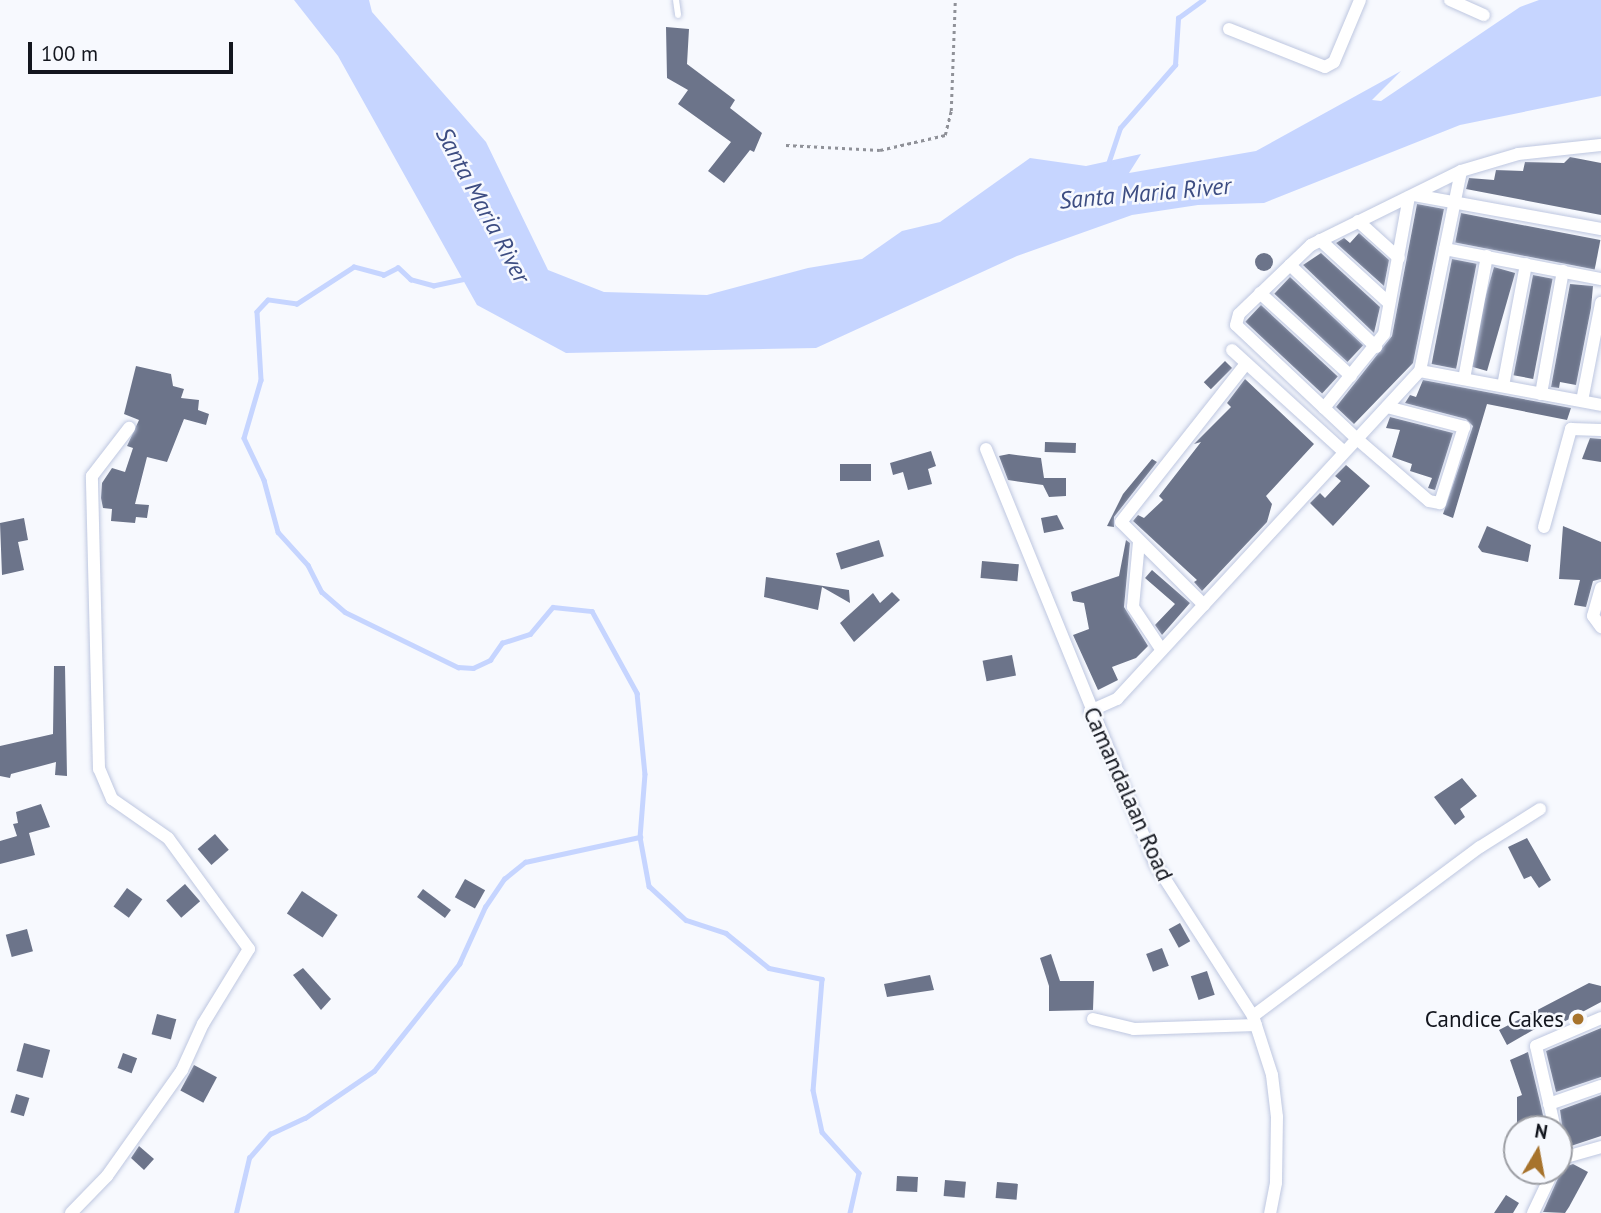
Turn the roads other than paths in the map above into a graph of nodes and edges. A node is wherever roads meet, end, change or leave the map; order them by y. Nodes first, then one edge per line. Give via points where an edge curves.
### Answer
1 (676, 0) edge
2 (1360, 0) edge
3 (1450, 0) edge
4 (678, 15) dead end
5 (1484, 15) dead end
6 (1229, 29) dead end
7 (1601, 145) edge
8 (1461, 172) junction
9 (1411, 196) junction
10 (1456, 202) junction
11 (1358, 221) junction
12 (1601, 229) edge
13 (1320, 240) junction
14 (1445, 249) junction
15 (1487, 256) junction
16 (1399, 258) junction
17 (1526, 264) junction
18 (1290, 265) junction
19 (1563, 271) junction
20 (1601, 279) edge
21 (1260, 293) junction
22 (1389, 303) junction
23 (1601, 303) edge
24 (1599, 321) edge
25 (1377, 347) junction
26 (1232, 350) dead end
27 (1596, 360) edge
28 (1246, 364) junction
29 (1420, 372) junction
30 (1351, 376) junction
31 (1464, 379) junction
32 (1503, 386) junction
33 (1541, 394) junction
34 (1582, 401) junction
35 (1601, 405) edge
36 (1387, 407) junction
37 (1324, 408) junction
38 (130, 428) dead end
39 (1601, 430) edge
40 (1356, 439) junction
41 (986, 449) dead end
42 (1344, 452) junction
43 (1544, 527) dead end
44 (1139, 542) junction
45 (1601, 588) edge
46 (1204, 605) junction
47 (1601, 627) edge
48 (1161, 649) junction
49 (1090, 711) junction
50 (1540, 809) dead end
51 (1601, 1018) edge
52 (1093, 1019) dead end
53 (1254, 1021) junction
54 (1601, 1086) edge
55 (1549, 1104) junction
56 (1552, 1115) edge
57 (1601, 1147) edge
58 (1573, 1155) edge
59 (1546, 1185) edge
60 (71, 1213) edge
61 (1270, 1213) edge
62 (1533, 1213) edge

1 - 4 lane
2 - 6 street via 1334,62 1325,67
3 - 5 street
7 - 8 street via 1518,154
8 - 9 street
8 - 10 street
9 - 10 street
9 - 11 street
9 - 16 street
10 - 12 street
10 - 14 street
11 - 13 street
11 - 16 street
13 - 18 street
13 - 22 street
14 - 15 street
14 - 29 street
15 - 17 street
15 - 31 street
16 - 22 street
17 - 19 street
17 - 32 street
18 - 21 street
18 - 25 street
19 - 20 street
19 - 33 street
21 - 30 street
21 - 37 street via 1239,314 1236,325
22 - 25 street
23 - 24 street
24 - 27 street
25 - 30 street
26 - 28 street
27 - 34 street
28 - 42 street
28 - 44 street via 1121,522
29 - 31 street
29 - 36 street
30 - 37 street
31 - 32 street
32 - 33 street
33 - 34 street
34 - 35 street
36 - 40 street
36 - 40 street via 1464,428 1440,503 1429,501
37 - 40 street
38 - 60 street via 92,476 99,769 112,799 168,838 248,949 203,1024 183,1070 107,1176
39 - 43 street via 1571,429
40 - 42 street
41 - 49 street, Camandalaan Road
42 - 46 street
44 - 46 street
44 - 48 street via 1133,607
45 - 47 street via 1593,616
46 - 48 street
48 - 49 street via 1117,699
49 - 53 street, Camandalaan Road via 1115,760 1156,865
50 - 53 street via 1480,847
51 - 55 street via 1536,1046
52 - 53 street via 1134,1029
53 - 61 street, Camandalaan Road via 1272,1075 1278,1117
54 - 55 street
55 - 56 street
57 - 58 street
59 - 62 street

